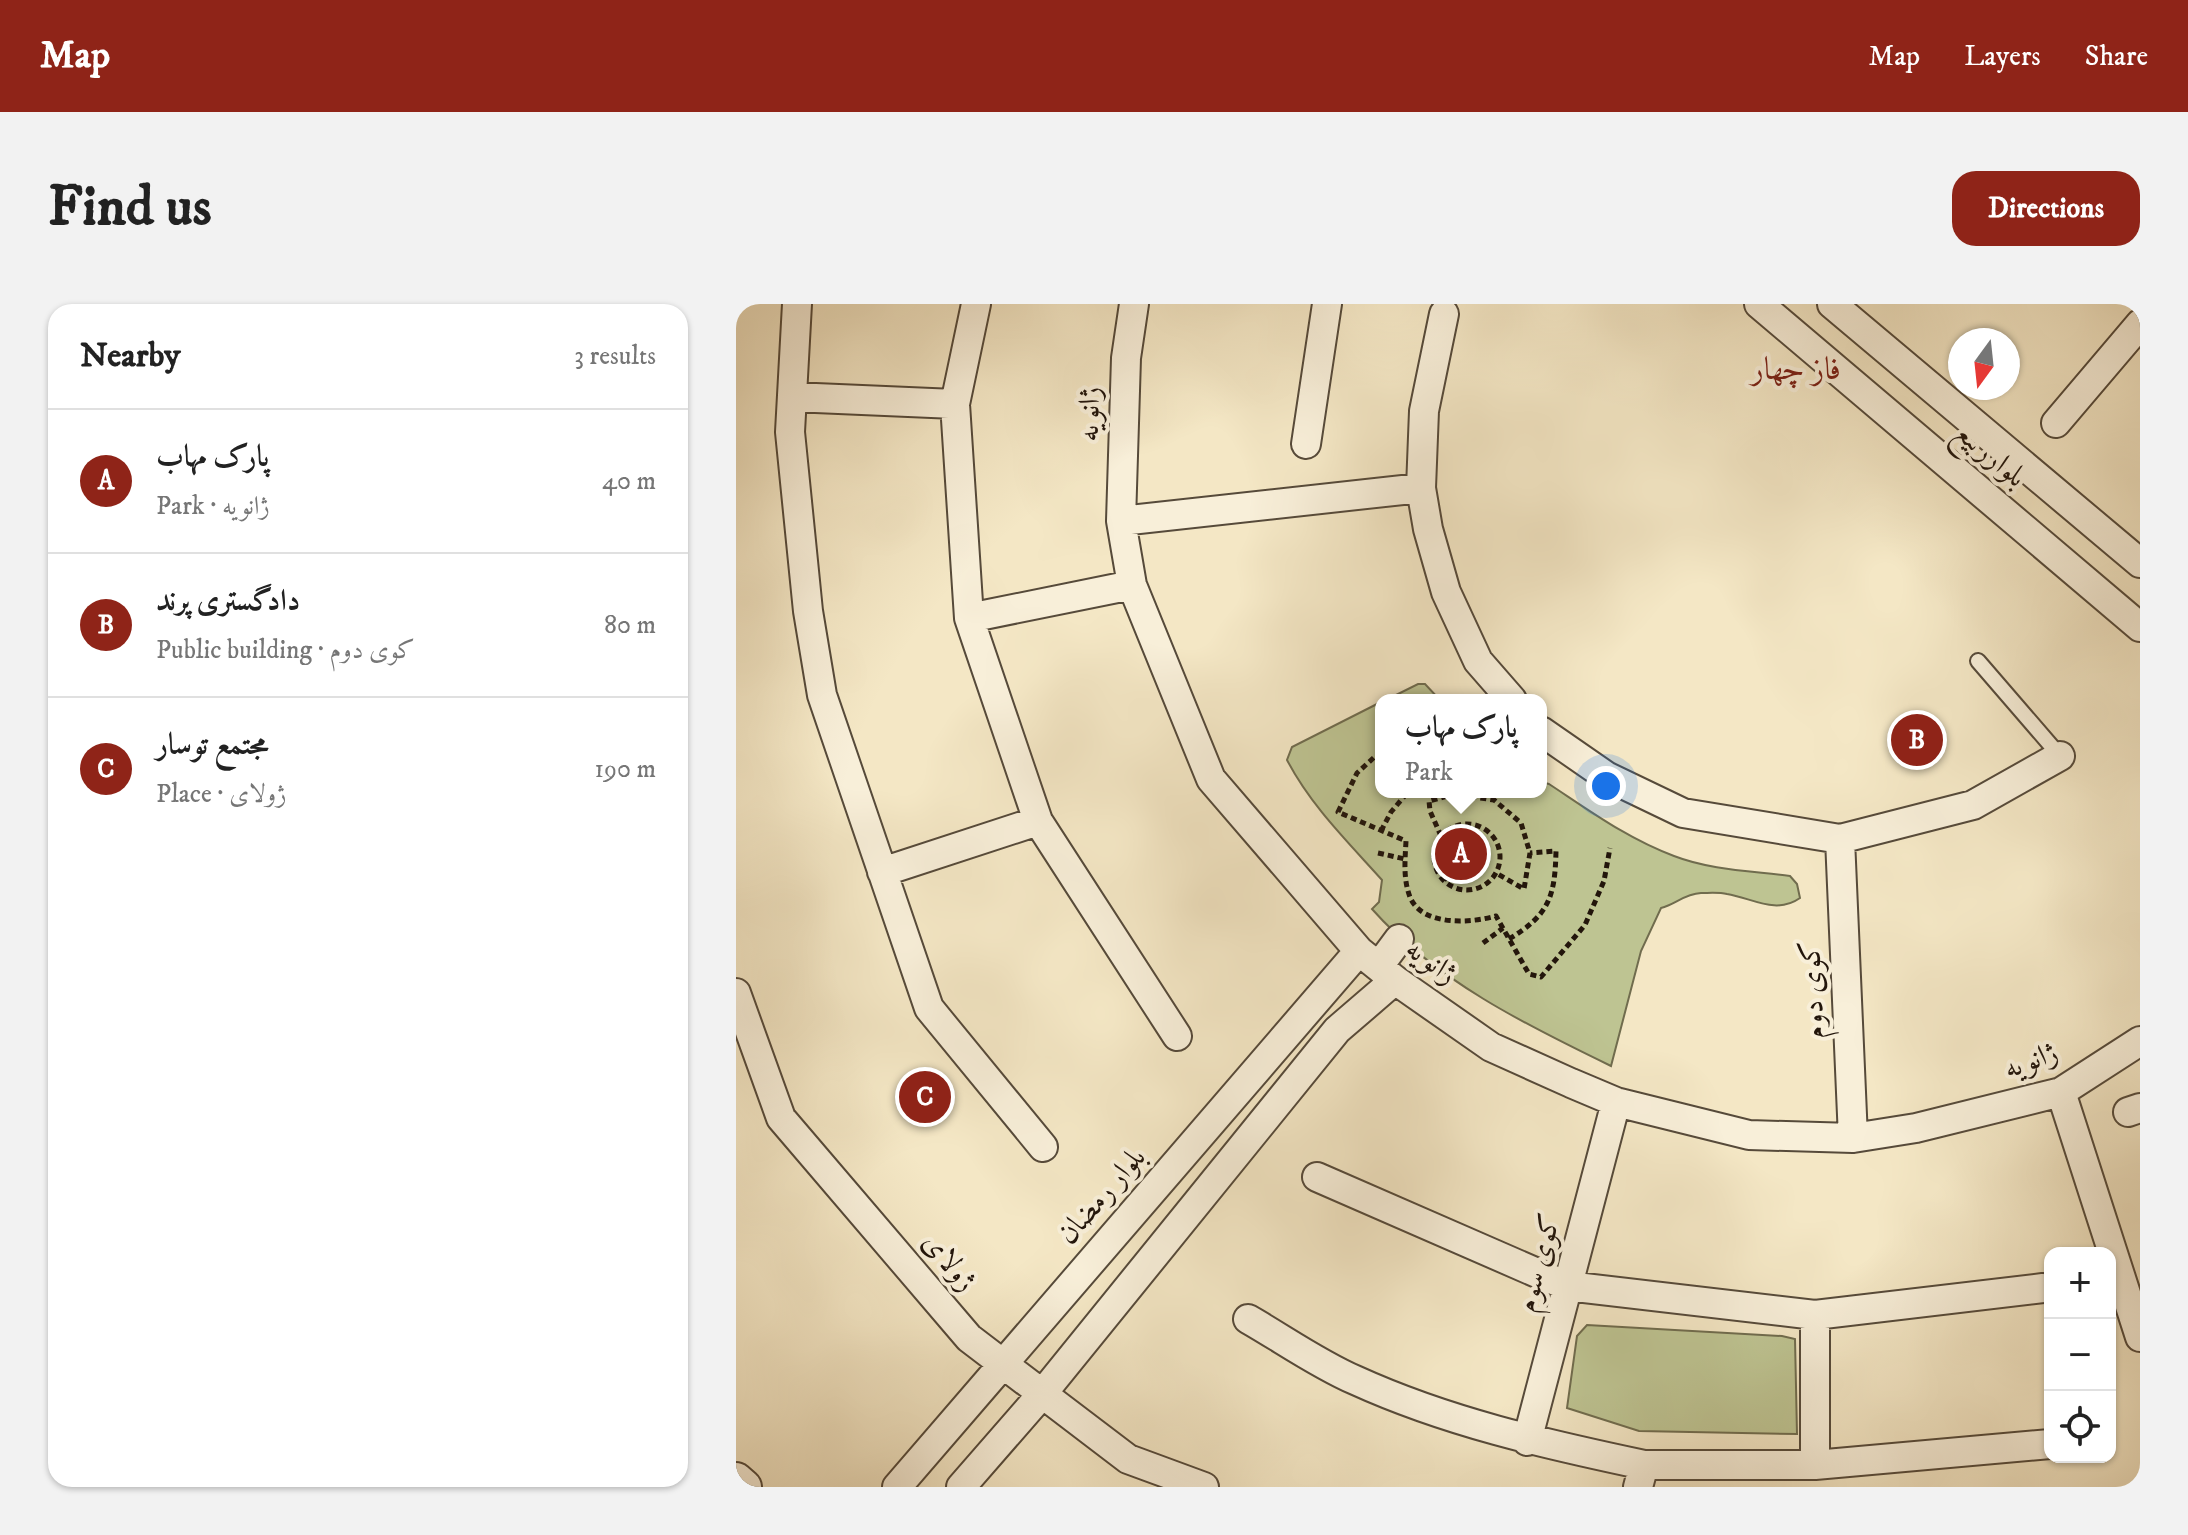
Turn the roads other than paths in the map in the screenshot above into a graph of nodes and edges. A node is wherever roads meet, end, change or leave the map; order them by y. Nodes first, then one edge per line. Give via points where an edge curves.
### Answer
1 (797, 304) edge
2 (976, 304) edge
3 (1134, 304) edge
4 (1327, 304) edge
5 (1759, 304) edge
6 (1832, 304) edge
7 (1444, 314) dead end
8 (2140, 324) edge
9 (792, 397) junction
10 (955, 404) junction
11 (2056, 423) dead end
12 (1306, 444) dead end
13 (1421, 488) junction
14 (1121, 521) junction
15 (2140, 563) edge
16 (1132, 585) junction
17 (969, 618) junction
18 (2140, 627) edge
19 (1978, 661) dead end
20 (1507, 694) edge
21 (1547, 735) edge
22 (2060, 756) joint
23 (1038, 821) junction
24 (1840, 839) junction
25 (882, 872) junction
26 (1399, 939) dead end
27 (1378, 966) junction
28 (736, 993) edge
29 (1177, 1036) dead end
30 (2140, 1041) edge
31 (2061, 1092) junction
32 (1616, 1102) junction
33 (1853, 1138) junction
34 (1043, 1147) dead end
35 (1317, 1177) dead end
36 (1567, 1286) junction
37 (2043, 1288) dead end
38 (1815, 1315) junction
39 (1248, 1319) dead end
40 (2140, 1337) edge
41 (1003, 1364) junction
42 (1042, 1394) junction
43 (1527, 1441) junction
44 (2044, 1445) edge
45 (1815, 1465) junction
46 (1641, 1476) edge
47 (736, 1480) edge
48 (744, 1487) edge
49 (897, 1487) edge
50 (961, 1487) edge
51 (1204, 1487) edge

1 - 9 street
2 - 10 street
3 - 14 street, ژانویه via 1126,358
4 - 12 street
5 - 18 street, بلوارربیع
6 - 15 street, بلوارربیع
7 - 13 street via 1424,411
8 - 11 street
9 - 10 street
9 - 25 street via 790,432 808,611 822,695
10 - 17 street
13 - 14 street
13 - 20 street via 1446,592 1478,661
14 - 16 street, ژانویه
16 - 17 street
16 - 27 street, ژانویه via 1211,779
17 - 23 street
19 - 22 lane
21 - 24 street via 1606,776 1683,813
22 - 24 street via 1973,805
23 - 25 street
23 - 29 street
24 - 33 street, کوی دوم
25 - 34 street via 929,1008
26 - 27 street
27 - 32 street, ژانویه via 1491,1047
27 - 41 street, بلوار رمضان
27 - 42 street via 1337,1030
28 - 41 street, ژولای via 781,1118 969,1338
30 - 31 street, ژانویه
31 - 33 street, ژانویه
31 - 40 street
32 - 33 street, ژانویه via 1749,1135
32 - 36 street, کوی سوم
35 - 36 street
36 - 38 street
36 - 43 street, کوی سوم
37 - 38 street
38 - 45 street
39 - 43 street via 1353,1380
41 - 42 street, ژولای
41 - 49 street, بلوار رمضان
42 - 50 street
42 - 51 street, ژولای via 1128,1459
43 - 46 street
44 - 45 street
45 - 46 street
47 - 48 street

